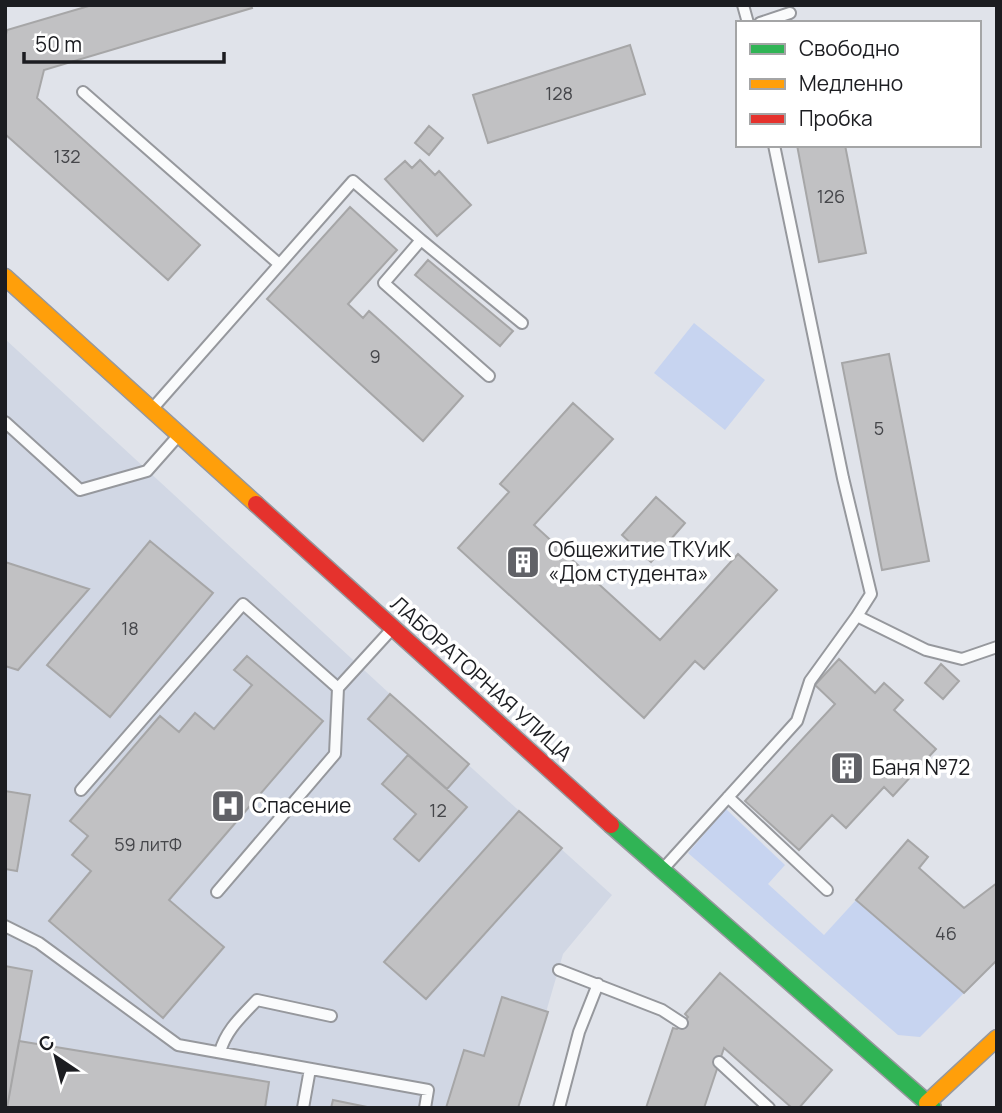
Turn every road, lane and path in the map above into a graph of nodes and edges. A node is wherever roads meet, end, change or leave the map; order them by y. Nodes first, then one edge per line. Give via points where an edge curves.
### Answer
1 (790, 12) dead end
2 (765, 21) edge
3 (83, 92) dead end
4 (774, 147) edge
5 (421, 240) junction
6 (279, 264) junction
7 (6, 278) edge
8 (522, 323) dead end
9 (489, 376) dead end
10 (152, 410) junction
11 (5, 422) edge
12 (179, 435) junction
13 (857, 616) junction
14 (393, 628) junction
15 (997, 648) edge
16 (338, 688) junction
17 (81, 790) dead end
18 (728, 797) junction
19 (662, 872) junction
20 (827, 890) dead end
21 (217, 892) dead end
22 (5, 926) edge
23 (559, 970) dead end
24 (598, 984) junction
25 (331, 1016) dead end
26 (682, 1023) dead end
27 (997, 1038) edge
28 (220, 1052) junction
29 (719, 1062) dead end
30 (310, 1069) junction
31 (930, 1105) edge
32 (303, 1108) edge
33 (425, 1108) edge
34 (559, 1108) edge
35 (769, 1108) edge

1 - 2 lane
3 - 6 lane
4 - 13 lane via 871,594
5 - 6 lane via 353,181
5 - 8 lane
5 - 9 lane via 384,283
6 - 10 lane
7 - 10 street, ЛАБОРАТОРНАЯ УЛИЦА
10 - 12 street, ЛАБОРАТОРНАЯ УЛИЦА
11 - 12 lane via 80,490 147,471
12 - 14 street, ЛАБОРАТОРНАЯ УЛИЦА
13 - 15 lane via 926,650 962,659
13 - 18 lane via 810,681 797,721
14 - 16 lane
14 - 19 street, ЛАБОРАТОРНАЯ УЛИЦА
16 - 17 lane via 243,604
16 - 21 lane via 335,754
18 - 19 lane
18 - 20 lane
19 - 31 street, ЛАБОРАТОРНАЯ УЛИЦА
22 - 28 lane via 40,943 178,1045
23 - 24 lane
24 - 26 lane
24 - 34 lane via 579,1032
25 - 28 lane via 257,1000 232,1026
27 - 31 street
28 - 30 lane
29 - 35 lane
30 - 32 lane
30 - 33 lane via 428,1090

